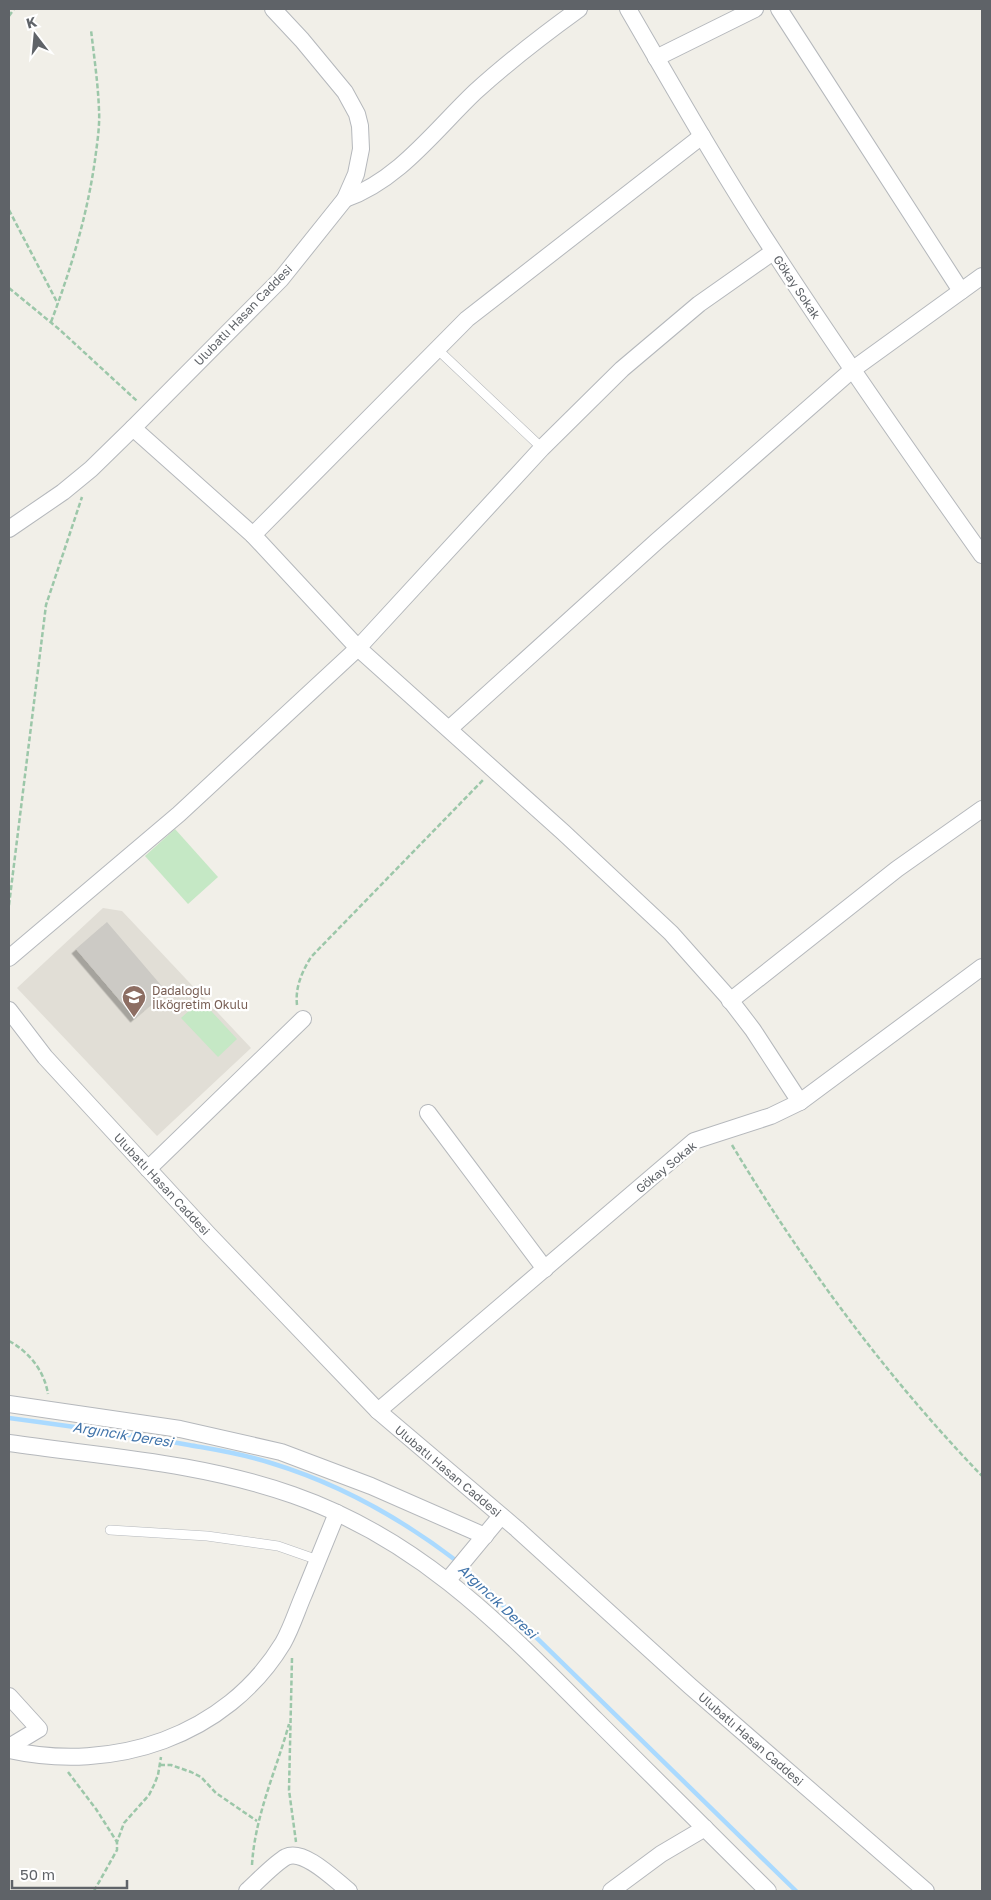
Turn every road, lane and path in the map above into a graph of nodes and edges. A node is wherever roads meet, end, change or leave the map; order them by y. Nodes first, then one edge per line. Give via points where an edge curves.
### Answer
1 (14, 9) edge
2 (273, 9) edge
3 (579, 9) edge
4 (628, 9) edge
5 (754, 9) edge
6 (779, 9) edge
7 (9, 16) edge
8 (91, 30) dead end
9 (656, 58) junction
10 (702, 136) junction
11 (345, 200) junction
12 (9, 210) edge
13 (773, 252) junction
14 (982, 276) edge
15 (9, 288) edge
16 (961, 292) junction
17 (58, 304) junction
18 (51, 322) junction
19 (437, 349) junction
20 (852, 370) junction
21 (148, 412) junction
22 (134, 428) junction
23 (542, 448) junction
24 (82, 496) dead end
25 (9, 528) edge
26 (253, 535) junction
27 (982, 555) edge
28 (358, 648) junction
29 (449, 729) junction
30 (494, 769) junction
31 (982, 809) edge
32 (9, 905) edge
33 (9, 958) edge
34 (982, 967) edge
35 (730, 1001) junction
36 (9, 1010) edge
37 (303, 1019) joint
38 (800, 1102) junction
39 (428, 1113) dead end
40 (724, 1131) junction
41 (148, 1169) junction
42 (545, 1269) junction
43 (9, 1341) edge
44 (9, 1404) edge
45 (49, 1410) junction
46 (378, 1411) junction
47 (9, 1443) edge
48 (982, 1476) edge
49 (337, 1513) junction
50 (501, 1516) junction
51 (110, 1530) dead end
52 (484, 1536) junction
53 (318, 1560) junction
54 (448, 1580) junction
55 (292, 1652) dead end
56 (9, 1696) edge
57 (291, 1720) junction
58 (9, 1748) edge
59 (56, 1757) junction
60 (258, 1821) junction
61 (704, 1828) junction
62 (117, 1842) junction
63 (298, 1855) junction
64 (250, 1889) edge
65 (94, 1891) edge
66 (350, 1891) edge
67 (611, 1891) edge
68 (768, 1891) edge
69 (926, 1891) edge

1 - 7 path
2 - 11 street, Ulubatlı Hasan Caddesi via 345,92 357,114 361,149 356,174
3 - 11 street via 512,60 390,176
4 - 9 street, Gökay Sokak
5 - 9 street
6 - 16 street
8 - 17 path via 100,112 97,143 80,236
9 - 10 street, Gökay Sokak
10 - 13 street, Gökay Sokak
10 - 19 street via 467,319
11 - 21 street, Ulubatlı Hasan Caddesi via 281,278
12 - 17 path
13 - 20 street, Gökay Sokak
13 - 23 street via 728,282 664,333
14 - 16 street
15 - 18 path
16 - 20 street
17 - 18 path
18 - 21 path
19 - 23 lane
19 - 26 street
20 - 27 street, Gökay Sokak
20 - 29 street
21 - 22 street, Ulubatlı Hasan Caddesi
22 - 25 street, Ulubatlı Hasan Caddesi via 91,469
22 - 26 street
23 - 28 street
24 - 32 path via 46,605
26 - 28 street
28 - 29 street
28 - 33 street via 179,814
29 - 30 street
30 - 35 street via 671,933
30 - 37 path via 311,957 300,977 297,991 297,1004
31 - 35 street via 896,869
34 - 38 street, Gökay Sokak
35 - 38 street
36 - 41 street, Ulubatlı Hasan Caddesi via 46,1057
37 - 41 street
38 - 40 street, Gökay Sokak via 771,1116
39 - 42 street
40 - 42 street, Gökay Sokak via 694,1141
40 - 48 path via 792,1240 864,1340 938,1430
41 - 46 street, Ulubatlı Hasan Caddesi
42 - 46 street, Gökay Sokak
43 - 45 path via 26,1352 39,1368 47,1388
44 - 45 street
45 - 52 street via 180,1430 281,1452 371,1486
46 - 50 street, Ulubatlı Hasan Caddesi
47 - 49 street via 202,1470 293,1495
49 - 53 street
49 - 54 street via 374,1532
50 - 52 street
50 - 69 street, Ulubatlı Hasan Caddesi
51 - 53 lane via 260,1543
52 - 54 street
53 - 59 street via 284,1641 260,1675 229,1705 194,1728 144,1748 89,1757
54 - 61 street via 509,1633
55 - 57 path
56 - 58 street via 39,1729
57 - 60 path
57 - 63 path via 289,1790
58 - 59 street
59 - 62 path
60 - 62 path via 216,1793 196,1774 160,1764 154,1785 129,1816
60 - 64 path
61 - 67 street via 661,1854
61 - 68 street
62 - 65 path via 117,1850
63 - 64 street via 286,1857
63 - 66 street via 307,1858

